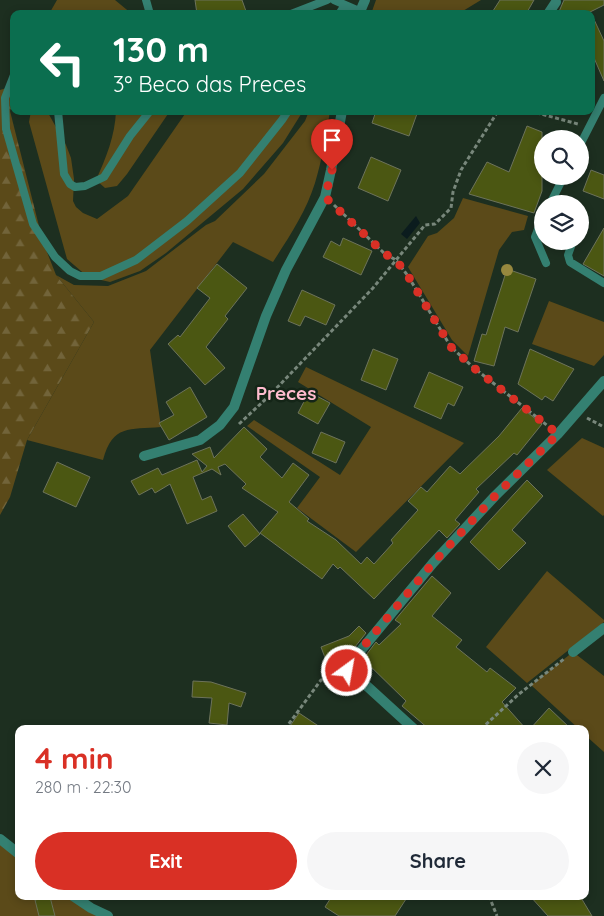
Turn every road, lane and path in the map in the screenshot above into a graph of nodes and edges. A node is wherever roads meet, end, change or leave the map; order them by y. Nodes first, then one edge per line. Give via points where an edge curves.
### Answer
1 (327, 0) edge
2 (334, 0) edge
3 (556, 2) dead end
4 (345, 5) junction
5 (301, 10) edge
6 (342, 10) edge
7 (355, 10) edge
8 (551, 10) edge
9 (10, 85) edge
10 (604, 98) edge
11 (58, 115) edge
12 (147, 115) edge
13 (285, 115) edge
14 (341, 115) edge
15 (495, 115) edge
16 (544, 115) edge
17 (590, 126) junction
18 (588, 130) edge
19 (325, 197) junction
20 (540, 250) edge
21 (570, 250) edge
22 (396, 260) junction
23 (546, 264) dead end
24 (604, 283) edge
25 (604, 381) edge
26 (577, 413) junction
27 (237, 425) dead end
28 (604, 427) edge
29 (558, 434) junction
30 (144, 456) dead end
31 (604, 628) edge
32 (573, 652) joint
33 (349, 674) junction
34 (288, 725) edge
35 (410, 725) edge
36 (485, 725) edge
37 (0, 839) edge
38 (15, 851) edge
39 (79, 900) edge
40 (491, 900) edge
41 (108, 916) edge
42 (497, 916) edge

1 - 5 lane
2 - 4 lane
3 - 8 street
4 - 6 lane
4 - 7 lane
9 - 13 lane via 5,98 6,130 33,224 55,257 80,276 102,276 136,260 187,221 240,172
10 - 17 lane
11 - 12 lane via 64,174 75,187 104,177
14 - 19 street
15 - 22 path via 461,170 451,208 435,224 425,225
16 - 17 path
17 - 18 lane
19 - 22 path via 385,254
19 - 30 street via 286,270 266,316 234,407 220,425 200,440
20 - 23 lane
21 - 24 lane via 570,262
22 - 27 path via 270,396
22 - 29 path via 451,347
25 - 26 street
26 - 28 path
26 - 29 street
29 - 33 street via 433,563 348,666
31 - 32 street
32 - 36 path via 518,694
33 - 34 path via 321,680
33 - 35 street
37 - 38 street
39 - 41 street
40 - 42 path

